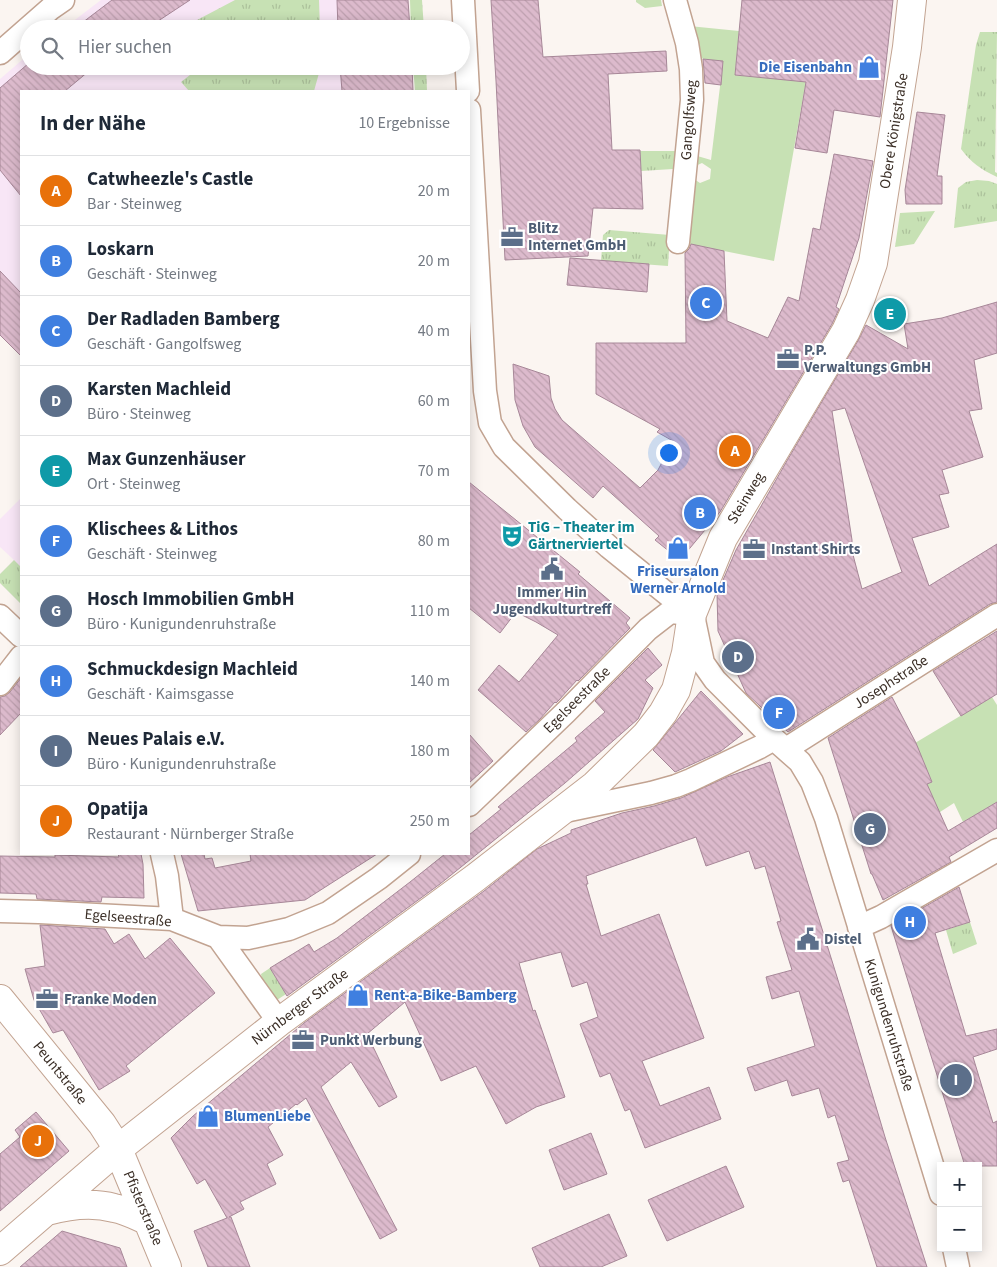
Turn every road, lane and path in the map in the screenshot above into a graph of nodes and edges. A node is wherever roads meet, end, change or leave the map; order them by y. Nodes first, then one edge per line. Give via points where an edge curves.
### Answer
1 (63, 0) edge
2 (463, 0) edge
3 (675, 0) edge
4 (912, 0) edge
5 (38, 20) edge
6 (464, 20) edge
7 (20, 35) edge
8 (0, 53) edge
9 (467, 75) edge
10 (468, 90) edge
11 (470, 145) edge
12 (678, 242) dead end
13 (873, 263) joint
14 (477, 392) edge
15 (692, 614) junction
16 (997, 615) edge
17 (0, 616) edge
18 (20, 635) edge
19 (20, 658) edge
20 (0, 684) edge
21 (780, 744) junction
22 (470, 804) edge
23 (559, 812) junction
24 (997, 850) edge
25 (162, 855) edge
26 (408, 855) edge
27 (0, 911) edge
28 (172, 919) junction
29 (859, 927) junction
30 (218, 937) junction
31 (0, 999) edge
32 (279, 1022) junction
33 (118, 1149) junction
34 (937, 1181) edge
35 (47, 1210) junction
36 (148, 1221) junction
37 (0, 1251) edge
38 (955, 1252) edge
39 (167, 1267) edge
40 (958, 1267) edge

1 - 5 street
2 - 6 street
3 - 12 street, Gangolfsweg via 692,69 692,100
4 - 13 street, Obere Königstraße
7 - 8 street
9 - 10 street
11 - 14 street
13 - 15 street, Steinweg via 846,331 723,538
14 - 15 street via 504,447 566,509
15 - 21 street via 703,663 715,680
15 - 22 street, Egelseestraße via 670,612 648,629
15 - 23 street, Nürnberger Straße via 676,690 664,713 595,785
16 - 21 street, Josephstraße
17 - 18 street
19 - 20 street
21 - 23 street, Nürnberger Straße via 760,747 691,780 651,794
21 - 29 street, Kunigundenruhstraße via 800,762 812,782
23 - 32 street, Nürnberger Straße
24 - 29 street
25 - 28 street
26 - 30 street, Egelseestraße via 328,913 289,929 248,938
27 - 28 street, Egelseestraße
28 - 30 street, Egelseestraße
29 - 34 street, Kunigundenruhstraße
30 - 32 street
31 - 33 street, Peuntstraße via 102,1124
32 - 33 street, Nürnberger Straße
33 - 35 street, Nürnberger Straße
33 - 36 street, Pfisterstraße
35 - 36 street via 87,1204 115,1208
35 - 37 street, Nürnberger Straße
36 - 39 street, Pfisterstraße
38 - 40 street

